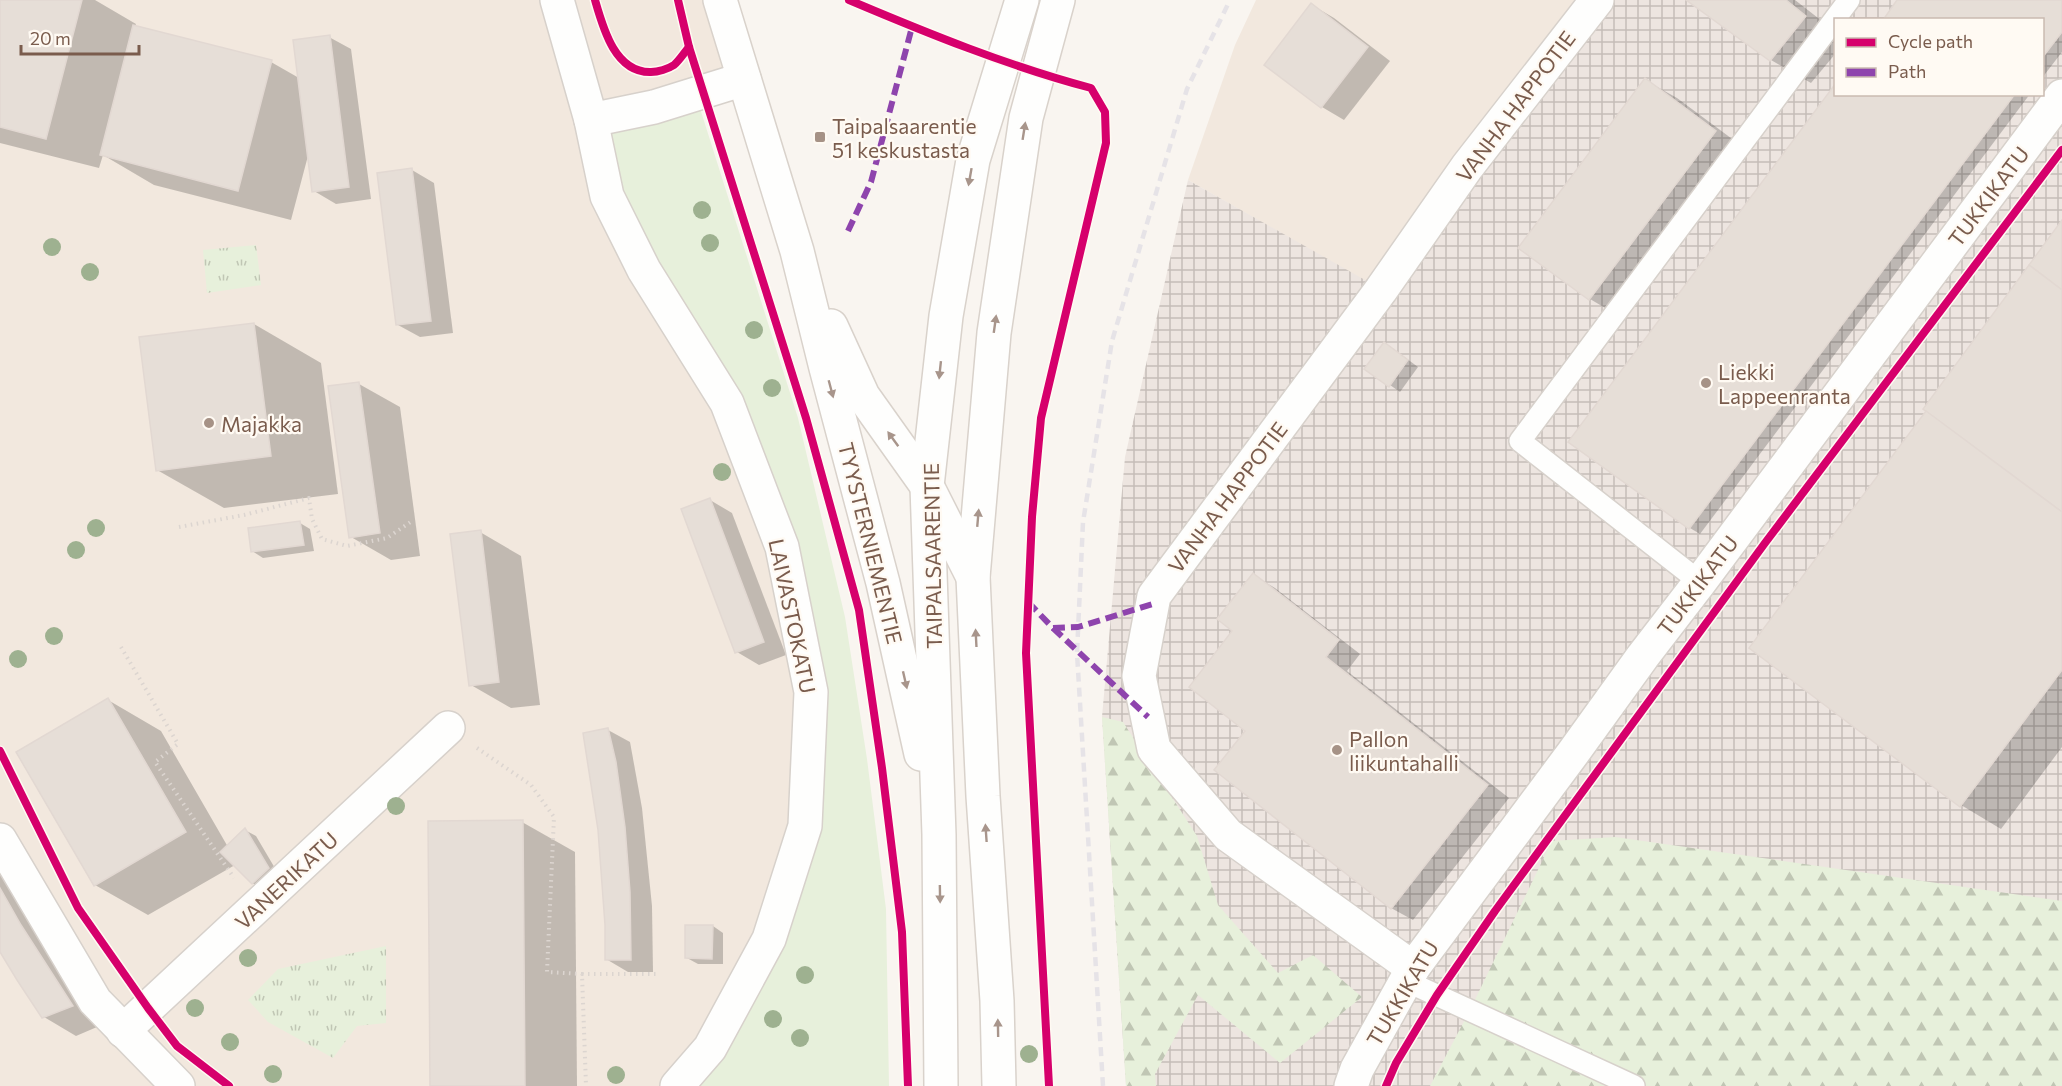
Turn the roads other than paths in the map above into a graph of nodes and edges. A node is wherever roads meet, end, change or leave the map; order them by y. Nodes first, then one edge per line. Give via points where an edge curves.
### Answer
1 (557, 0) edge
2 (720, 0) edge
3 (1022, 0) edge
4 (1058, 0) edge
5 (1597, 0) edge
6 (1849, 0) edge
7 (1836, 18) edge
8 (1834, 20) edge
9 (744, 80) junction
10 (2062, 96) edge
11 (591, 120) junction
12 (797, 251) junction
13 (927, 486) junction
14 (973, 577) junction
15 (1700, 582) junction
16 (448, 728) road end
17 (939, 835) junction
18 (0, 840) edge
19 (1409, 975) junction
20 (123, 1031) junction
21 (177, 1086) edge
22 (677, 1086) edge
23 (941, 1086) edge
24 (999, 1086) edge
25 (1351, 1086) edge
26 (1634, 1086) edge

1 - 11 street, LAIVASTOKATU
2 - 9 street, TYYSTERNIEMENTIE
3 -> 13 street, TAIPALSAARENTIE via 973,160 946,316
14 -> 4 street, TAIPALSAARENTIE via 997,310 1026,118
5 - 19 street, VANHA HAPPOTIE via 1467,167 1381,290 1154,596 1139,676 1154,749 1228,835
6 - 7 lane
8 - 15 lane via 1520,441
9 - 11 street via 654,107
9 - 12 street, TYYSTERNIEMENTIE
10 - 15 street, TUKKIKATU
11 - 22 street, LAIVASTOKATU via 607,196 644,270 727,403 782,547 811,692 805,825 769,939 710,1048
13 -> 12 street, TYYSTERNIEMENTIE via 862,396
12 -> 17 street, TYYSTERNIEMENTIE via 884,584
13 - 14 street, TYYSTERNIEMENTIE
13 - 17 street, TAIPALSAARENTIE
24 -> 14 street, TAIPALSAARENTIE
15 - 19 street, TUKKIKATU
16 - 20 street, VANERIKATU
17 -> 23 street, TAIPALSAARENTIE
18 - 20 street via 95,1001
19 - 25 street, TUKKIKATU
19 - 26 lane
20 - 21 street

